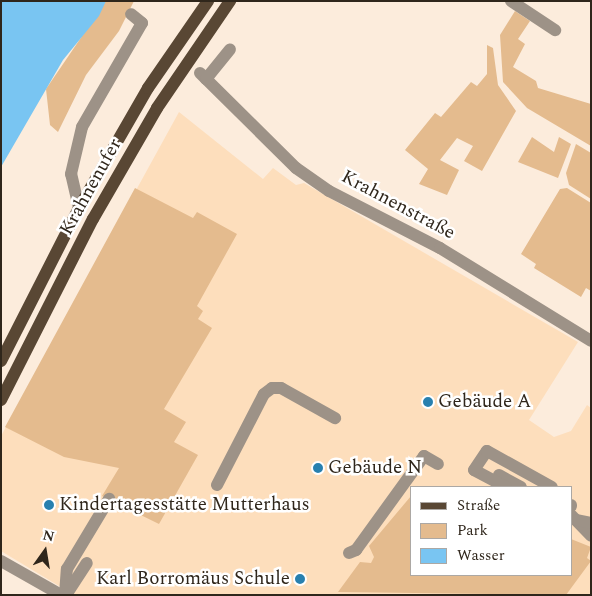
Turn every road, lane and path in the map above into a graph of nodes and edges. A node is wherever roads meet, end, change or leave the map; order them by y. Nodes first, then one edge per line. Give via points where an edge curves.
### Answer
1 (208, 1) edge
2 (230, 1) edge
3 (511, 1) edge
4 (131, 14) dead end
5 (555, 30) dead end
6 (230, 49) dead end
7 (79, 208) junction
8 (591, 341) edge
9 (1, 361) edge
10 (1, 400) edge
11 (335, 418) dead end
12 (438, 464) dead end
13 (498, 474) dead end
14 (217, 485) dead end
15 (504, 486) edge
16 (519, 486) edge
17 (550, 486) edge
18 (109, 499) dead end
19 (574, 517) edge
20 (591, 523) edge
21 (591, 536) edge
22 (349, 553) dead end
23 (1, 561) edge
24 (87, 563) dead end
25 (64, 595) edge

1 - 7 main road, Krahnenufer via 148,88
2 - 10 main road, Krahnenufer via 127,159
3 - 5 street
4 - 7 street via 142,23 82,127 71,174
6 - 8 street, Krahnenstraße via 203,76 296,168 329,191 440,248
7 - 9 main road, Krahnenufer
11 - 14 street via 281,388 272,388 264,394
12 - 22 street via 424,456 356,550
13 - 16 street
15 - 17 street via 474,470 487,451
18 - 25 street via 67,569
19 - 20 street
19 - 21 street via 580,530
23 - 25 street
24 - 25 street

